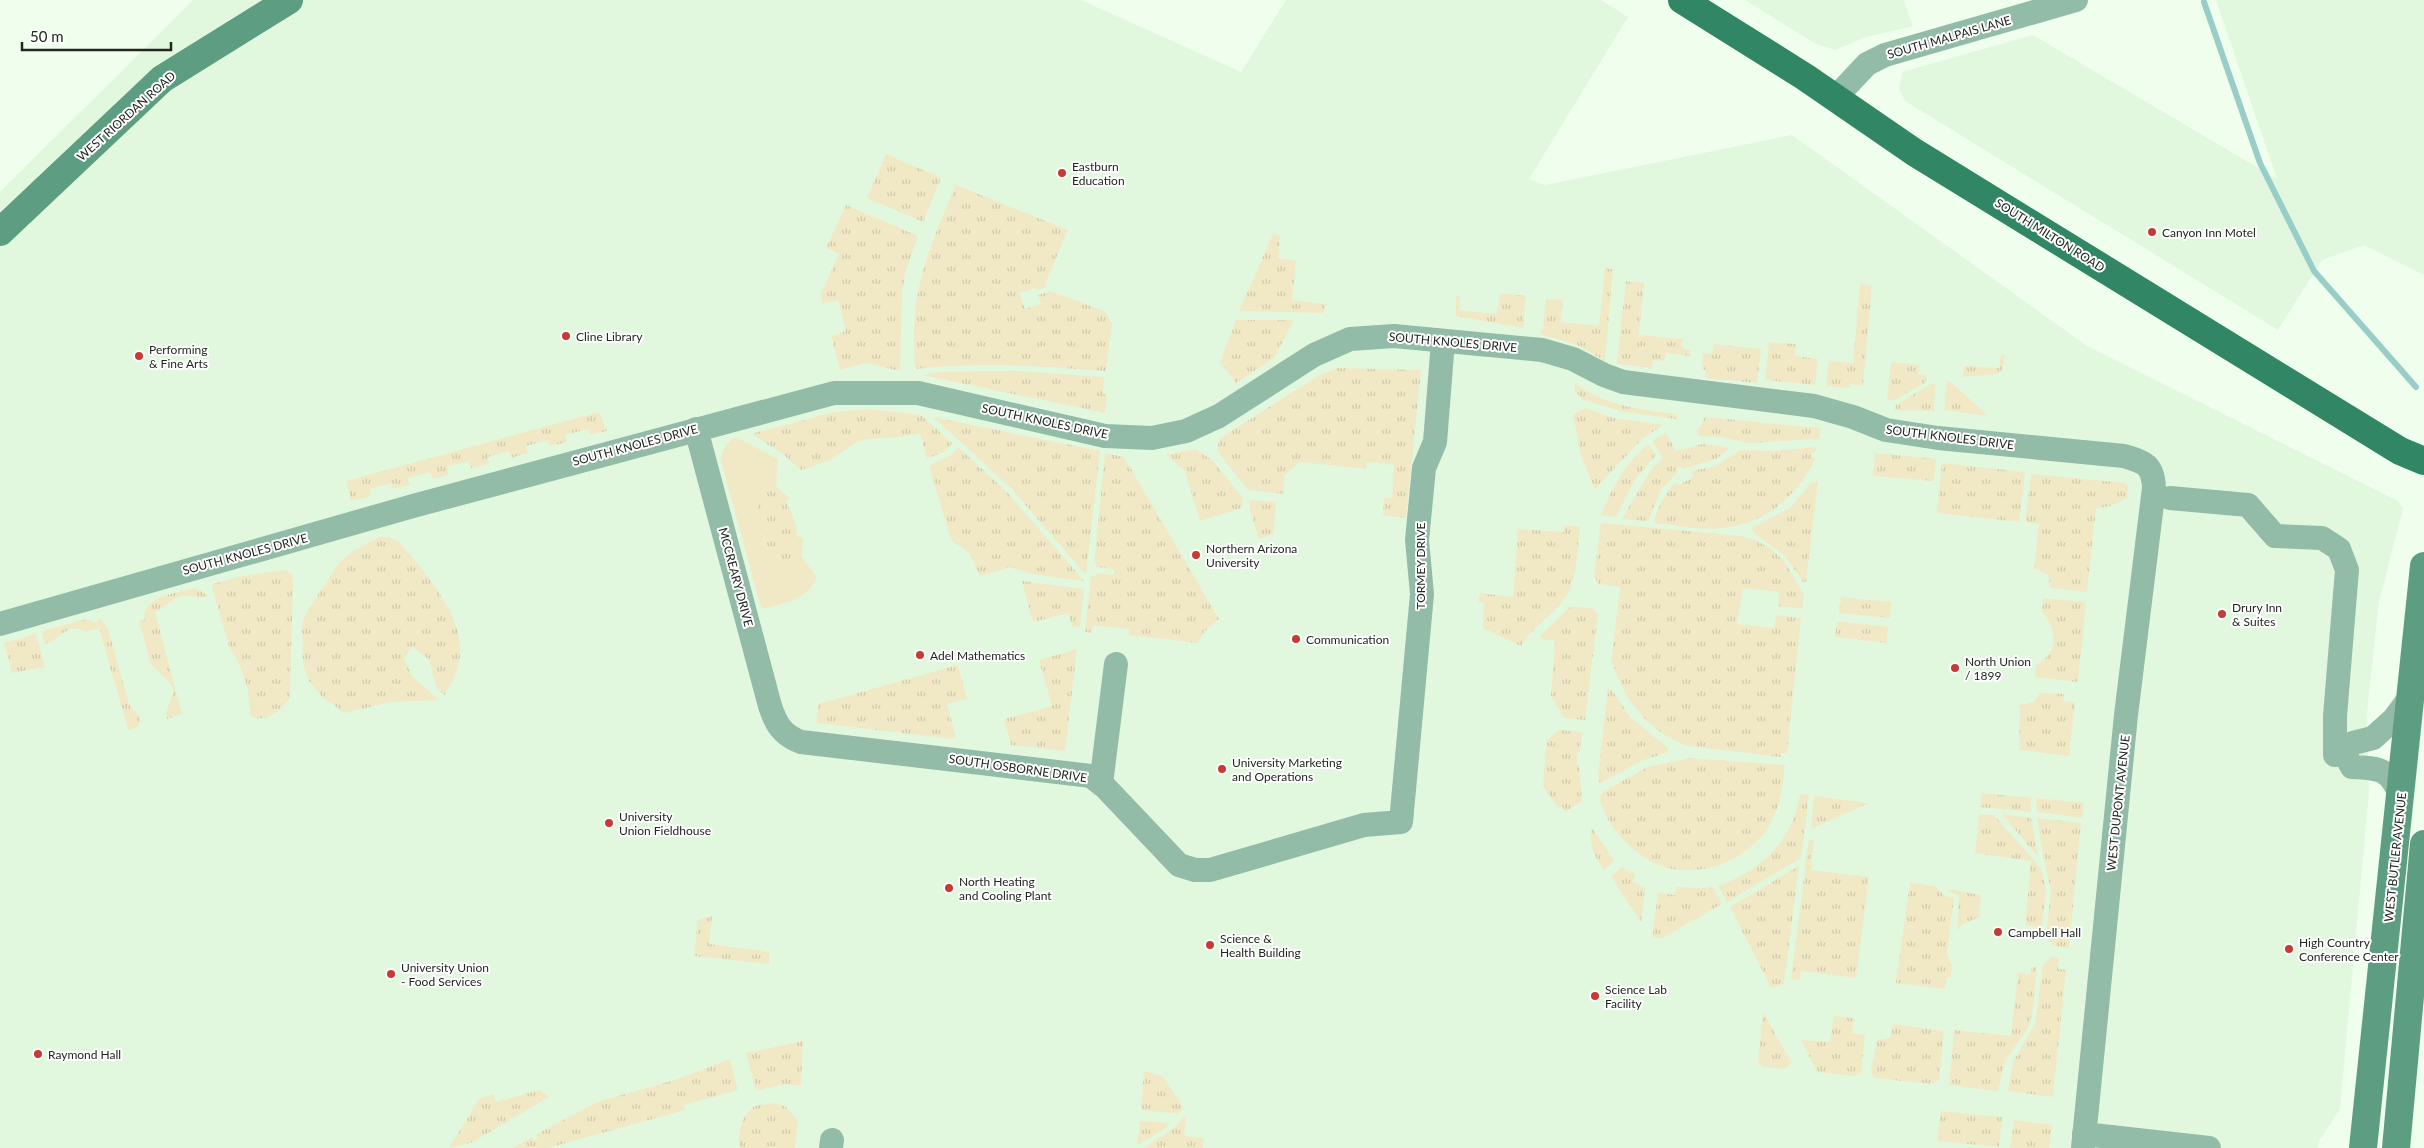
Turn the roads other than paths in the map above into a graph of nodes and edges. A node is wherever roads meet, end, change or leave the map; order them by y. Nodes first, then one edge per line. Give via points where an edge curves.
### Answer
1 (289, 0) edge
2 (1682, 0) edge
3 (2076, 0) edge
4 (1836, 97) junction
5 (0, 232) edge
6 (1443, 341) junction
7 (696, 429) junction
8 (2143, 461) joint
9 (2424, 461) edge
10 (2170, 498) dead end
11 (2424, 566) edge
12 (0, 624) edge
13 (1116, 664) dead end
14 (2411, 696) junction
15 (777, 725) joint
16 (2344, 753) junction
17 (1100, 784) junction
18 (2401, 796) junction
19 (1401, 822) joint
20 (2424, 844) edge
21 (2084, 1141) edge
22 (2209, 1148) edge
23 (2363, 1148) edge
24 (2396, 1148) edge

1 - 5 main road, WEST RIORDAN ROAD via 162,79
2 - 4 main road, SOUTH MILTON ROAD
3 - 4 street, SOUTH MALPAIS LANE via 1885,55 1867,64
4 - 9 main road, SOUTH MILTON ROAD via 1914,152 2400,451
6 - 7 street, SOUTH KNOLES DRIVE via 1394,336 1350,339 1314,355 1219,416 1186,431 1152,438 1105,436 918,393 834,393
6 - 8 street, SOUTH KNOLES DRIVE via 1542,350 1573,359 1622,382 1814,406 1886,430 2124,456
6 - 19 street, TORMEY DRIVE via 1435,442 1424,468 1417,540 1422,594
7 - 12 street, SOUTH KNOLES DRIVE
7 - 15 street, MCCREARY DRIVE
8 - 21 street, WEST DUPONT AVENUE via 2150,469 2154,488 2126,716
10 - 16 street via 2248,505 2275,536 2322,538 2339,549 2347,570 2334,741 2335,755
11 - 14 main road, WEST BUTLER AVENUE
13 - 17 street
14 - 16 street via 2394,719 2373,738 2353,743
14 - 18 main road, WEST BUTLER AVENUE
15 - 17 street, SOUTH OSBORNE DRIVE via 789,737 801,742 1066,772 1091,776
16 - 18 street via 2352,767 2377,768 2393,778
17 - 19 street, SOUTH OSBORNE DRIVE via 1179,865 1195,870 1232,865 1364,825
18 - 23 main road, WEST BUTLER AVENUE
20 - 24 main road
21 - 22 street

